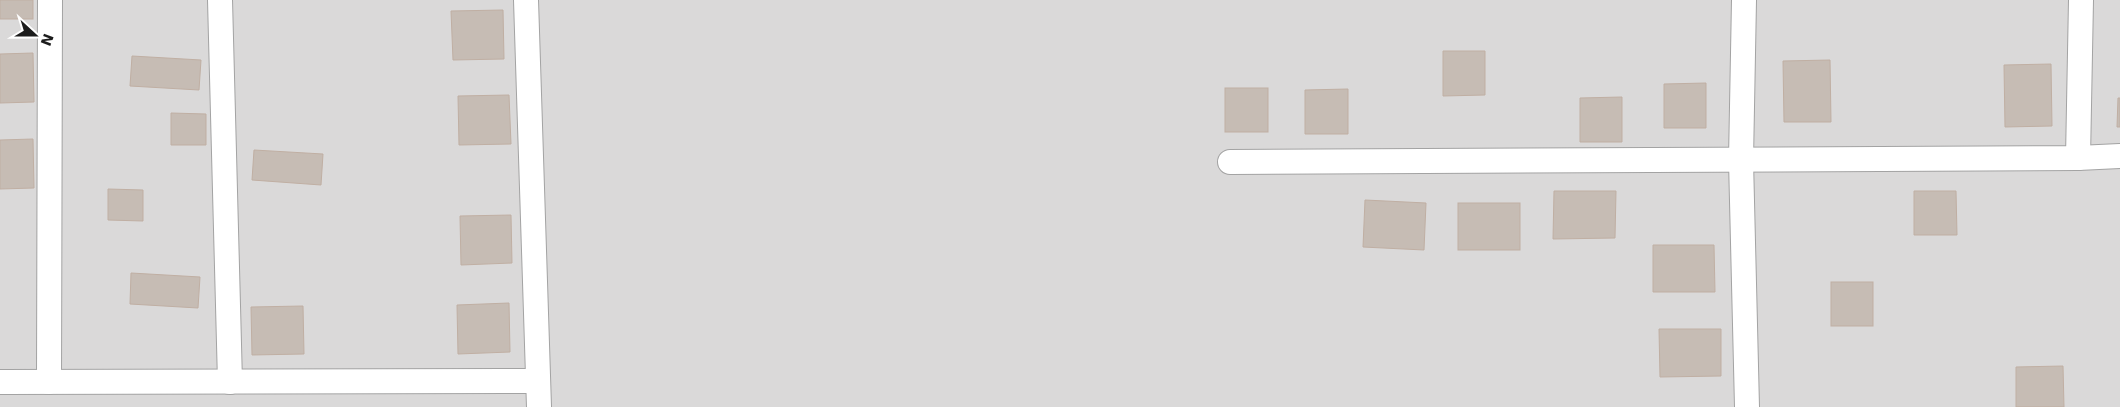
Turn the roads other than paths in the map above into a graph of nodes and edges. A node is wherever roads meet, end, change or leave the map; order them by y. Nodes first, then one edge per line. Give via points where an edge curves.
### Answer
1 (50, 0) edge
2 (220, 0) edge
3 (526, 0) edge
4 (1744, 0) edge
5 (2081, 0) edge
6 (2120, 156) edge
7 (2078, 158) junction
8 (1741, 160) junction
9 (1230, 162) dead end
10 (538, 381) junction
11 (0, 382) edge
12 (49, 382) junction
13 (230, 382) junction
14 (539, 407) edge
15 (1747, 407) edge

1 - 12 street
2 - 13 street
3 - 10 street
4 - 8 street
5 - 7 street
6 - 7 street
7 - 8 street
8 - 9 street
8 - 15 street
10 - 13 street
10 - 14 street
11 - 12 street
12 - 13 street

